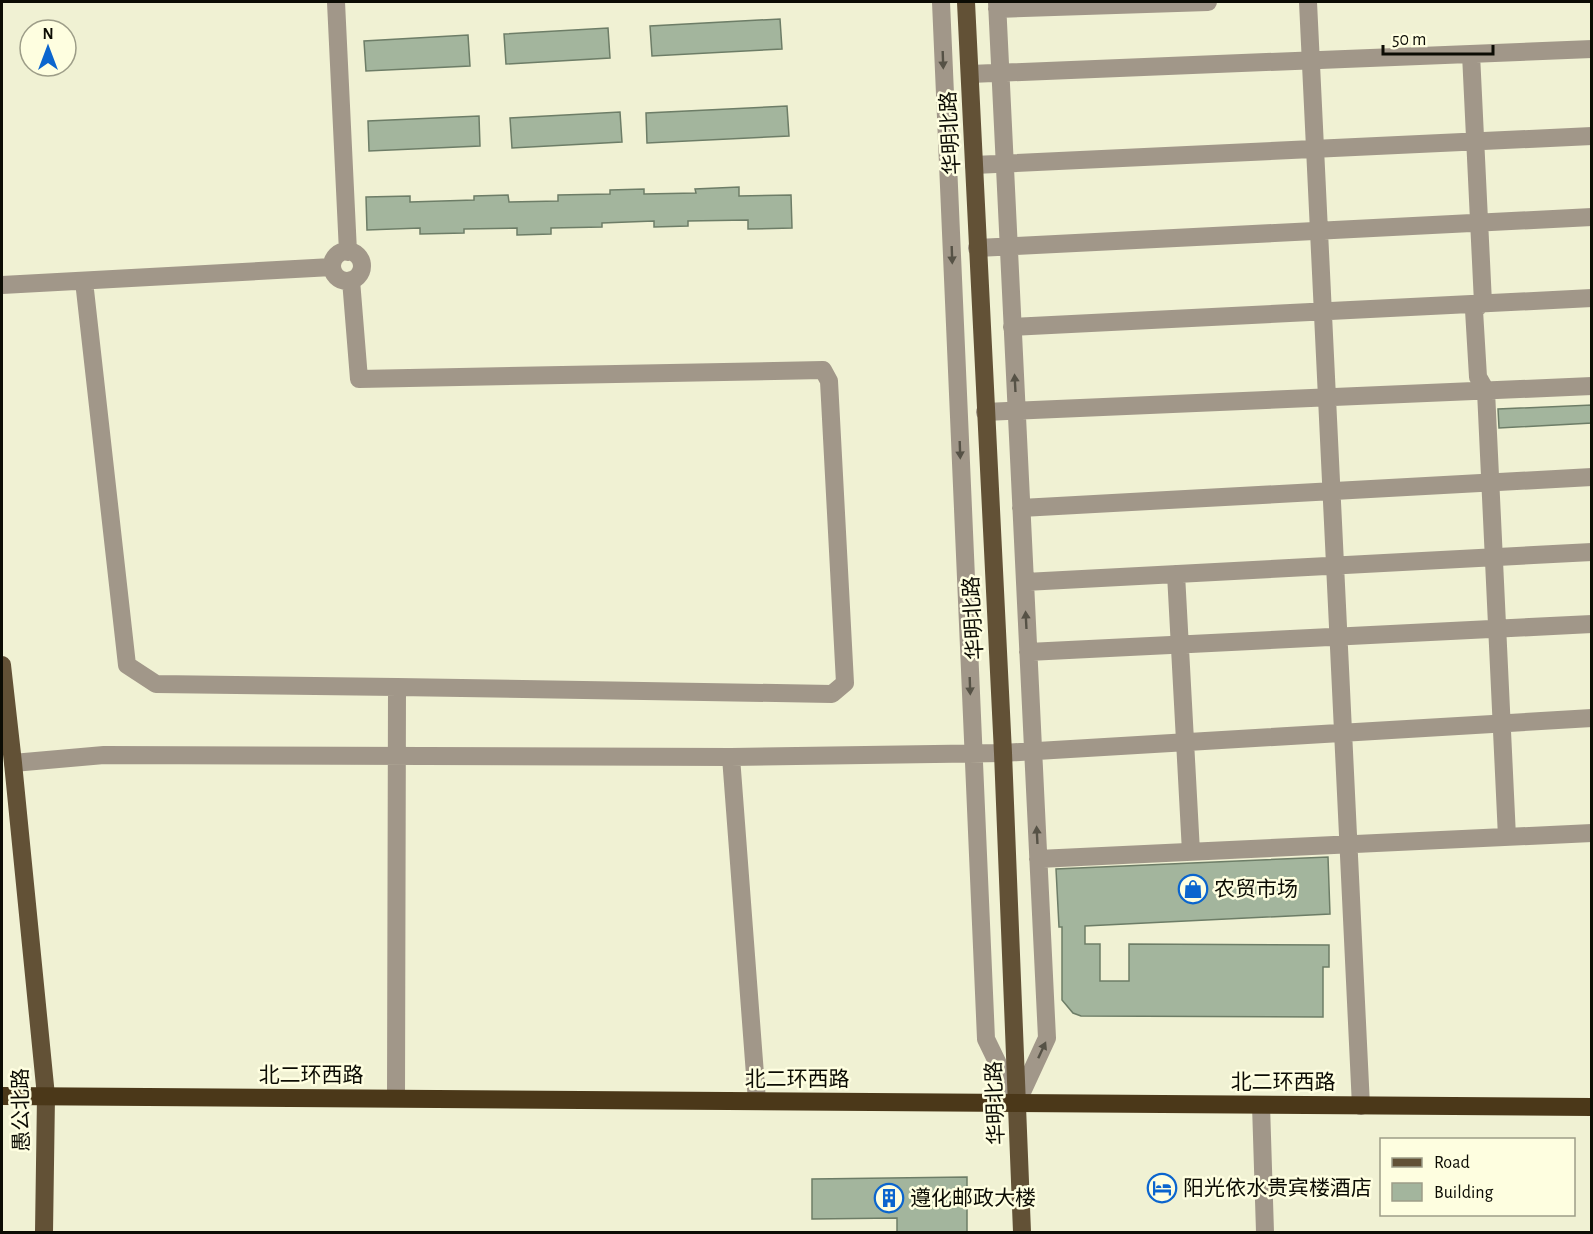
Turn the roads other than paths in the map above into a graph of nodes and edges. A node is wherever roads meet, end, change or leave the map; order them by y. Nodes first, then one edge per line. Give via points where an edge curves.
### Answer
1 (336, 2) edge
2 (940, 2) edge
3 (966, 2) edge
4 (1208, 2) edge
5 (1308, 2) edge
6 (997, 5) edge
7 (1592, 49) edge
8 (1471, 54) junction
9 (1310, 60) junction
10 (1000, 73) junction
11 (970, 74) junction
12 (1592, 136) edge
13 (1475, 142) junction
14 (1315, 149) junction
15 (1004, 164) junction
16 (974, 165) junction
17 (1592, 217) edge
18 (1479, 222) junction
19 (1319, 230) junction
20 (1008, 246) junction
21 (977, 248) junction
22 (348, 252) junction
23 (333, 267) junction
24 (351, 280) junction
25 (84, 281) junction
26 (2, 285) edge
27 (1592, 298) edge
28 (1483, 303) junction
29 (1323, 311) junction
30 (1012, 327) junction
31 (1592, 386) edge
32 (1486, 391) junction
33 (1327, 398) junction
34 (1016, 411) junction
35 (985, 412) junction
36 (1592, 477) edge
37 (1491, 483) junction
38 (1332, 491) junction
39 (1021, 508) junction
40 (1592, 552) edge
41 (1494, 557) junction
42 (1335, 566) junction
43 (1176, 574) junction
44 (1025, 582) junction
45 (1592, 624) edge
46 (1497, 628) junction
47 (1339, 636) junction
48 (1180, 644) junction
49 (1028, 652) junction
50 (2, 665) edge
51 (397, 687) junction
52 (1592, 718) edge
53 (1502, 723) junction
54 (1344, 733) junction
55 (1185, 742) junction
56 (1033, 751) junction
57 (973, 753) junction
58 (1003, 753) junction
59 (397, 755) junction
60 (730, 758) junction
61 (13, 763) junction
62 (1592, 833) edge
63 (1507, 837) junction
64 (1349, 844) junction
65 (1191, 852) junction
66 (1038, 859) junction
67 (2, 1096) edge
68 (46, 1096) junction
69 (396, 1098) junction
70 (758, 1101) junction
71 (1017, 1103) junction
72 (1261, 1105) junction
73 (1361, 1106) junction
74 (1592, 1107) edge
75 (44, 1233) edge
76 (1022, 1233) edge
77 (1265, 1233) edge

1 - 22 street
2 -> 57 street
3 - 11 main road, 华明北路
4 - 6 street
5 - 9 street
6 - 10 street
7 - 8 street
8 - 9 street
8 - 13 street
9 - 10 street
9 - 14 street
10 - 11 street
10 - 15 street
11 - 16 main road, 华明北路
12 - 13 street
13 - 14 street
13 - 18 street
14 - 15 street
14 - 19 street
15 - 16 street
15 - 20 street
16 - 21 main road, 华明北路
17 - 18 street
18 - 19 street
18 - 28 street
19 - 20 street
19 - 29 street
20 - 21 street
20 - 30 street
21 - 35 main road, 华明北路
22 - 23 street via 338,255
22 - 24 street via 361,262 361,272
23 - 24 street via 339,278
23 - 25 street
24 - 51 street via 359,379 823,370 829,381 845,683 832,694
25 - 26 street
25 - 51 street via 127,665 156,684
27 - 28 street
28 - 29 street
28 - 32 street via 1474,310 1478,377
29 - 30 street
29 - 33 street
34 -> 30 street
31 - 32 street
32 - 33 street
32 - 37 street
33 - 34 street
33 - 38 street
34 - 35 street
34 - 39 street
35 - 58 main road, 华明北路
36 - 37 street
37 - 38 street
37 - 41 street
38 - 39 street
38 - 42 street
39 - 44 street
40 - 41 street
41 - 42 street
41 - 46 street
42 - 43 street
42 - 47 street
43 - 44 street
43 - 48 street
49 -> 44 street
45 - 46 street
46 - 47 street
46 - 53 street
47 - 48 street
47 - 54 street
48 - 49 street
48 - 55 street
49 - 56 street
50 - 61 main road, 愚公北路
51 - 59 street
52 - 53 street
53 - 54 street
53 - 63 street
54 - 55 street
54 - 64 street
55 - 56 street
55 - 65 street
56 - 58 street
66 -> 56 street
57 - 58 street
57 - 60 street
57 - 71 street via 986,1040
58 - 71 main road, 华明北路
59 - 60 street
59 - 61 street via 104,755
59 - 69 street
60 - 70 street
61 - 68 main road, 愚公北路
62 - 63 street
63 - 64 street
64 - 65 street
64 - 73 street
65 - 66 street
71 -> 66 street via 1047,1038
67 - 68 highway, 北二环西路
68 - 69 highway, 北二环西路
68 - 75 main road, 愚公北路
69 - 70 highway, 北二环西路
70 - 71 highway, 北二环西路
71 - 72 highway, 北二环西路
71 - 76 main road, 华明北路
72 - 73 highway, 北二环西路
72 - 77 street
73 - 74 highway, 北二环西路

